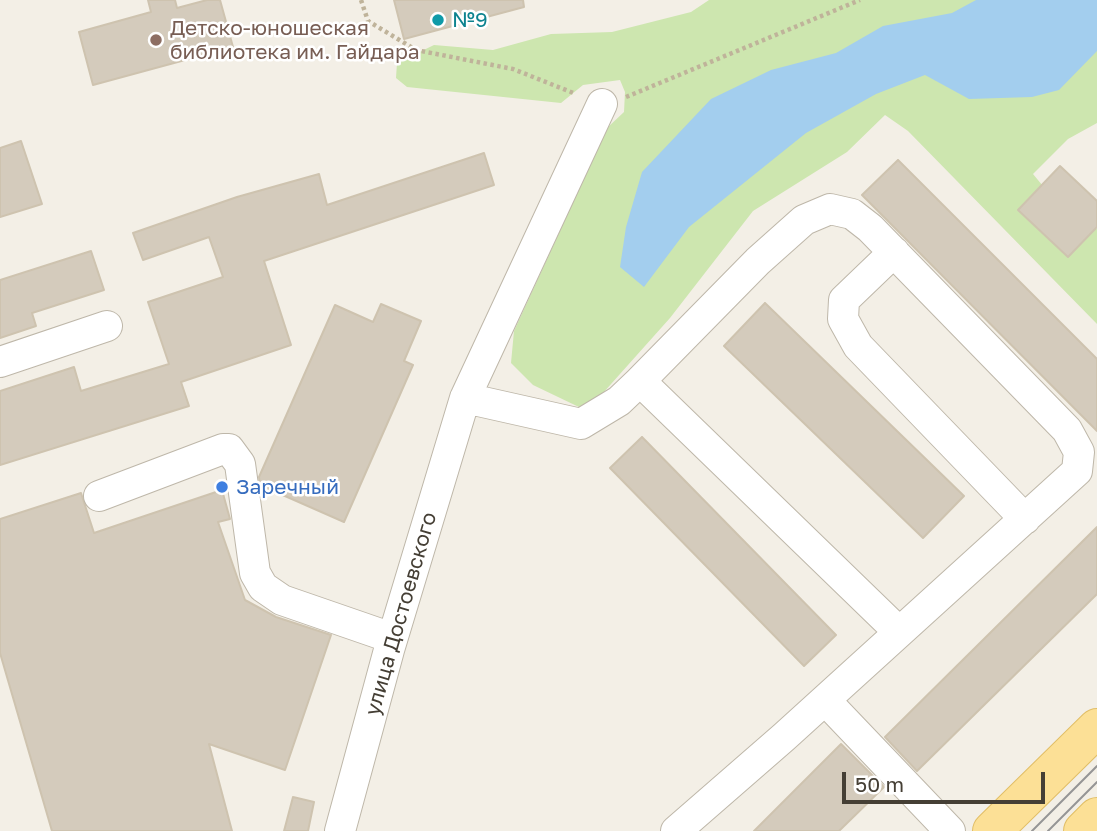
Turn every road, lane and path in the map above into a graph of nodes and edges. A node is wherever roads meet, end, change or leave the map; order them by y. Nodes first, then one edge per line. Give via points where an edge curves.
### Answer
1 (860, 0) edge
2 (610, 102) joint
3 (894, 252) junction
4 (107, 326) dead end
5 (0, 362) edge
6 (640, 382) junction
7 (465, 398) junction
8 (99, 496) dead end
9 (1025, 520) junction
10 (898, 631) junction
11 (392, 638) junction
12 (825, 700) junction
13 (1097, 728) edge
14 (1097, 817) edge
15 (340, 831) edge
16 (676, 831) edge
17 (950, 831) edge
18 (992, 831) edge
19 (1083, 831) edge

1 - 2 path
2 - 7 lane, улица Достоевского
3 - 6 lane via 852,214 830,209 804,220
3 - 9 lane via 844,300 843,319 858,346
3 - 9 lane via 1067,430 1079,452 1077,471
4 - 5 lane
6 - 7 lane via 619,401 580,424
6 - 10 lane
7 - 11 lane, улица Достоевского
8 - 11 lane via 229,449 240,464 255,573 263,587 282,600
9 - 10 lane
10 - 12 lane
11 - 15 lane, улица Достоевского
12 - 16 lane
12 - 17 lane
13 - 18 main road
14 - 19 main road

